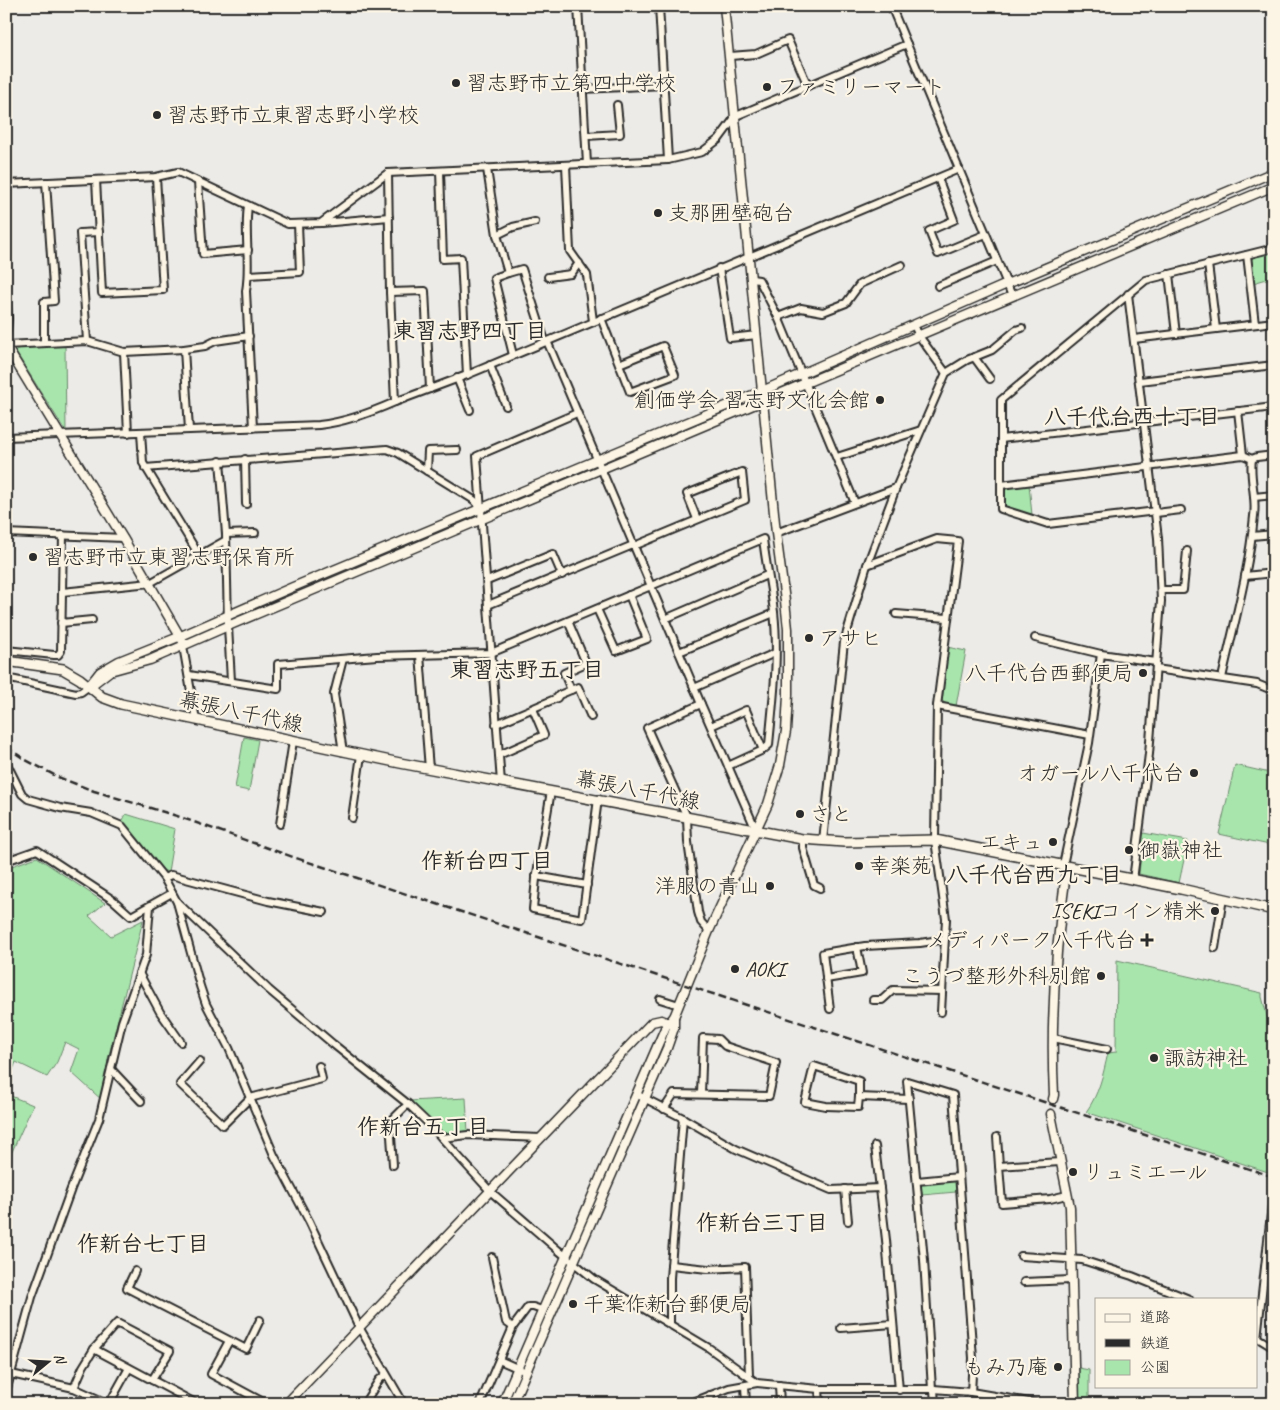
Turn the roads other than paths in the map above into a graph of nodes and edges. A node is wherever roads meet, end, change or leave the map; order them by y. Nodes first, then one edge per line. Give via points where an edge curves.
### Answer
1 (578, 6) edge
2 (659, 6) edge
3 (724, 6) edge
4 (891, 6) edge
5 (907, 44) junction
6 (730, 56) junction
7 (664, 85) junction
8 (808, 86) junction
9 (583, 89) junction
10 (617, 105) dead end
11 (736, 116) junction
12 (586, 136) junction
13 (668, 160) junction
14 (587, 164) junction
15 (566, 165) junction
16 (487, 169) junction
17 (959, 169) junction
18 (440, 171) junction
19 (1274, 172) edge
20 (388, 173) junction
21 (156, 177) junction
22 (938, 178) junction
23 (96, 180) junction
24 (46, 182) junction
25 (198, 182) junction
26 (6, 184) edge
27 (1274, 186) edge
28 (248, 206) junction
29 (389, 216) junction
30 (535, 222) dead end
31 (321, 223) junction
32 (298, 224) junction
33 (99, 232) junction
34 (986, 234) junction
35 (497, 235) junction
36 (1274, 248) edge
37 (248, 250) junction
38 (1247, 255) junction
39 (749, 256) junction
40 (997, 261) junction
41 (579, 263) junction
42 (1208, 264) junction
43 (902, 265) dead end
44 (718, 268) junction
45 (508, 273) junction
46 (1169, 274) junction
47 (249, 275) junction
48 (548, 277) dead end
49 (752, 279) junction
50 (1007, 284) junction
51 (938, 286) dead end
52 (390, 292) junction
53 (6, 293) edge
54 (1128, 294) junction
55 (1012, 296) junction
56 (778, 317) junction
57 (601, 318) junction
58 (593, 321) junction
59 (1274, 322) edge
60 (1255, 324) junction
61 (914, 325) junction
62 (1022, 328) dead end
63 (1216, 329) junction
64 (1176, 334) junction
65 (757, 335) junction
66 (249, 336) junction
67 (919, 336) junction
68 (1134, 339) junction
69 (6, 341) edge
70 (87, 341) junction
71 (546, 341) junction
72 (44, 343) junction
73 (6, 346) edge
74 (184, 349) junction
75 (124, 352) junction
76 (513, 355) junction
77 (974, 357) junction
78 (619, 364) junction
79 (490, 365) junction
80 (1274, 365) edge
81 (802, 373) junction
82 (946, 373) junction
83 (467, 375) junction
84 (458, 378) junction
85 (990, 380) dead end
86 (1140, 381) junction
87 (806, 383) junction
88 (430, 388) junction
89 (762, 391) junction
90 (763, 401) junction
91 (395, 402) junction
92 (506, 406) dead end
93 (1274, 407) edge
94 (470, 410) dead end
95 (1238, 410) junction
96 (578, 413) junction
97 (1145, 421) junction
98 (253, 428) junction
99 (189, 430) junction
100 (921, 430) junction
101 (128, 432) junction
102 (141, 432) junction
103 (62, 435) junction
104 (6, 438) edge
105 (1001, 439) junction
106 (457, 450) dead end
107 (1274, 455) edge
108 (1243, 456) junction
109 (837, 457) junction
110 (598, 459) junction
111 (1252, 459) junction
112 (245, 460) junction
113 (220, 461) junction
114 (1150, 466) junction
115 (145, 468) junction
116 (602, 469) junction
117 (427, 471) junction
118 (1001, 484) junction
119 (896, 488) junction
120 (1274, 495) edge
121 (1254, 497) junction
122 (855, 502) junction
123 (246, 504) dead end
124 (482, 509) junction
125 (1181, 510) dead end
126 (1156, 512) junction
127 (482, 519) junction
128 (697, 519) junction
129 (6, 533) edge
130 (255, 533) dead end
131 (776, 533) junction
132 (1274, 534) edge
133 (63, 536) junction
134 (1252, 536) junction
135 (226, 537) junction
136 (123, 538) junction
137 (634, 546) junction
138 (1187, 551) dead end
139 (199, 555) junction
140 (867, 564) junction
141 (562, 574) junction
142 (1274, 574) edge
143 (767, 575) junction
144 (1245, 576) junction
145 (487, 581) junction
146 (150, 583) junction
147 (651, 586) junction
148 (1161, 590) junction
149 (62, 592) junction
150 (629, 595) junction
151 (488, 605) junction
152 (597, 609) junction
153 (774, 613) junction
154 (896, 614) dead end
155 (227, 616) junction
156 (948, 618) junction
157 (665, 619) junction
158 (92, 620) dead end
159 (568, 621) junction
160 (61, 624) junction
161 (228, 626) junction
162 (181, 636) junction
163 (1035, 638) dead end
164 (183, 646) junction
165 (6, 650) edge
166 (679, 652) junction
167 (491, 653) junction
168 (775, 653) junction
169 (1101, 654) junction
170 (420, 655) junction
171 (343, 659) junction
172 (6, 662) edge
173 (1156, 665) junction
174 (189, 675) junction
175 (6, 678) edge
176 (1222, 678) junction
177 (231, 680) junction
178 (89, 686) junction
179 (694, 688) junction
180 (571, 690) junction
181 (1274, 691) edge
182 (701, 704) junction
183 (936, 706) junction
184 (533, 709) junction
185 (591, 718) dead end
186 (196, 720) junction
187 (496, 724) junction
188 (711, 726) junction
189 (1090, 735) junction
190 (293, 741) junction
191 (763, 750) junction
192 (343, 752) junction
193 (361, 755) junction
194 (498, 755) junction
195 (6, 762) edge
196 (728, 766) junction
197 (429, 769) junction
198 (501, 782) junction
199 (551, 791) junction
200 (598, 799) junction
201 (687, 817) junction
202 (352, 818) dead end
203 (280, 824) dead end
204 (756, 830) junction
205 (803, 839) junction
206 (935, 840) junction
207 (823, 841) junction
208 (6, 861) edge
209 (1065, 866) junction
210 (536, 876) junction
211 (164, 878) junction
212 (1133, 880) junction
213 (587, 884) junction
214 (820, 888) dead end
215 (172, 893) junction
216 (1223, 898) junction
217 (177, 902) junction
218 (150, 906) junction
219 (1274, 910) edge
220 (324, 912) dead end
221 (708, 931) junction
222 (945, 939) junction
223 (857, 947) junction
224 (1215, 948) dead end
225 (139, 973) junction
226 (826, 978) junction
227 (942, 991) junction
228 (660, 999) dead end
229 (873, 1000) dead end
230 (679, 1005) junction
231 (830, 1009) dead end
232 (941, 1012) dead end
233 (674, 1017) junction
234 (669, 1023) junction
235 (1053, 1038) junction
236 (181, 1042) dead end
237 (1107, 1049) dead end
238 (200, 1061) dead end
239 (319, 1066) dead end
240 (111, 1070) junction
241 (636, 1094) junction
242 (701, 1094) junction
243 (859, 1096) junction
244 (250, 1098) junction
245 (645, 1099) junction
246 (909, 1099) junction
247 (1053, 1099) tunnel mouth
248 (141, 1101) dead end
249 (408, 1104) junction
250 (664, 1108) junction
251 (1051, 1114) tunnel mouth
252 (683, 1118) junction
253 (997, 1137) dead end
254 (442, 1138) junction
255 (541, 1138) junction
256 (875, 1146) dead end
257 (1060, 1162) junction
258 (393, 1165) dead end
259 (999, 1166) junction
260 (958, 1177) junction
261 (917, 1180) junction
262 (880, 1188) junction
263 (1274, 1188) edge
264 (844, 1189) junction
265 (490, 1191) junction
266 (1067, 1195) junction
267 (848, 1222) dead end
268 (565, 1256) junction
269 (1021, 1256) dead end
270 (492, 1257) dead end
271 (1071, 1259) junction
272 (574, 1263) junction
273 (671, 1265) junction
274 (135, 1271) dead end
275 (1071, 1280) junction
276 (1024, 1282) dead end
277 (1186, 1298) edge
278 (542, 1310) junction
279 (260, 1320) dead end
280 (893, 1324) junction
281 (670, 1325) junction
282 (359, 1327) junction
283 (513, 1327) junction
284 (841, 1328) dead end
285 (1258, 1329) edge
286 (1258, 1339) edge
287 (229, 1341) junction
288 (1274, 1348) edge
289 (94, 1349) junction
290 (499, 1360) junction
291 (129, 1368) junction
292 (517, 1368) junction
293 (526, 1372) junction
294 (11, 1374) junction
295 (386, 1374) junction
296 (749, 1376) junction
297 (152, 1380) junction
298 (757, 1383) junction
299 (779, 1385) junction
300 (744, 1386) junction
301 (74, 1388) junction
302 (819, 1389) junction
303 (933, 1389) junction
304 (899, 1390) junction
305 (6, 1392) edge
306 (971, 1392) junction
307 (710, 1395) junction
308 (402, 1402) edge
309 (109, 1404) edge
310 (197, 1404) edge
311 (267, 1404) edge
312 (286, 1404) edge
313 (364, 1404) edge
314 (480, 1404) edge
315 (502, 1404) edge
316 (512, 1404) edge
317 (688, 1404) edge
318 (710, 1404) edge
319 (746, 1404) edge
320 (780, 1404) edge
321 (820, 1404) edge
322 (935, 1404) edge
323 (1041, 1404) edge
324 (1074, 1404) edge

1 - 9 street
2 - 7 street
3 - 6 street
4 - 5 street
5 - 8 street
5 - 17 street
6 - 8 street via 756,54 788,40
6 - 11 street
7 - 9 street
7 - 13 street
8 - 11 street
9 - 12 street
10 - 12 street via 620,134
11 - 13 street via 719,139 702,152
11 - 39 street
12 - 14 street
13 - 14 street
14 - 15 street
15 - 16 street
15 - 41 street via 570,251
16 - 18 street
16 - 35 street
17 - 22 street
17 - 34 street
18 - 20 street
18 - 83 street via 444,259 461,258
19 - 50 street
20 - 29 street
20 - 31 street
21 - 23 street
21 - 25 street via 178,172
21 - 33 street via 163,290 102,293
22 - 34 street via 954,220 929,231 938,254
22 - 39 street
23 - 24 street
23 - 33 street
24 - 26 street
24 - 72 street via 54,301 44,302
25 - 28 street
25 - 37 street via 203,254
27 - 55 street
28 - 32 street via 288,224
28 - 37 street
29 - 31 street
29 - 52 street
30 - 35 street
31 - 32 street
32 - 47 street via 300,272
33 - 70 street via 80,233
34 - 40 street
35 - 45 street
36 - 38 street
37 - 47 street
38 - 42 street
38 - 60 street
39 - 44 street
39 - 49 street
40 - 50 street
40 - 51 street
41 - 48 street via 571,274
41 - 58 street via 588,275
42 - 46 street
42 - 63 street
43 - 56 street via 860,284 846,303 823,312 801,308
44 - 57 street
44 - 65 street via 730,338
45 - 71 street via 522,269
45 - 76 street via 494,278
46 - 54 street via 1146,280
46 - 64 street
47 - 66 street via 246,291
49 - 56 street via 759,280
49 - 65 street
50 - 55 street
50 - 61 street
52 - 88 street via 425,291
52 - 91 street
53 - 69 street
54 - 68 street
54 - 105 street via 1000,400
55 - 67 street
56 - 81 street
57 - 58 street
57 - 78 street
58 - 71 street
59 - 60 street
60 - 63 street
61 - 67 street
61 - 81 street
62 - 77 street via 992,350
63 - 64 street
64 - 68 street
65 - 89 street
66 - 74 street via 215,340 205,346
66 - 98 street
67 - 82 street
67 - 87 street
68 - 86 street
70 - 72 street
70 - 75 street
71 - 76 street
71 - 96 street
72 - 73 street
73 - 103 street
74 - 75 street
74 - 99 street
75 - 101 street
76 - 79 street
77 - 82 street
77 - 85 street
78 - 78 street via 630,392 675,375 663,346
79 - 83 street
79 - 92 street
80 - 86 street
81 - 87 street
81 - 89 street
82 - 100 street
83 - 84 street
84 - 88 street
84 - 94 street
86 - 97 street
87 - 90 street
87 - 109 street
88 - 91 street
89 - 90 street
89 - 110 street
90 - 116 street
90 - 131 street
91 - 98 street via 338,423
93 - 95 street
95 - 97 street
95 - 108 street
96 - 110 street
96 - 124 street via 478,456
97 - 105 street
97 - 114 street
98 - 99 street
99 - 102 street
100 - 109 street
100 - 119 street
101 - 102 street
101 - 103 street
102 - 115 street
103 - 104 street
103 - 136 street
105 - 118 street
106 - 117 street via 428,451
107 - 111 street
108 - 111 street
108 - 114 street
109 - 122 street
110 - 116 street
110 - 124 street
111 - 121 street
112 - 113 street
112 - 117 street via 387,449
112 - 123 street
113 - 115 street
113 - 135 street
114 - 118 street
114 - 126 street
115 - 139 street
116 - 127 street
116 - 137 street
117 - 124 street via 474,500
118 - 126 street via 1001,509 1048,524
119 - 122 street
119 - 140 street
120 - 121 street
121 - 134 street
122 - 131 street
124 - 127 street
124 - 155 street
125 - 126 street
126 - 148 street
127 - 145 street
127 - 161 street
128 - 128 street via 745,500 742,472 687,494
128 - 137 street
129 - 133 street
130 - 135 street
131 - 204 street via 788,629 786,731 780,765
132 - 134 street
133 - 136 street
133 - 149 street
134 - 144 street
135 - 139 street
135 - 155 street
136 - 146 street
137 - 141 street
137 - 147 street
138 - 148 street via 1183,590
139 - 146 street
140 - 156 street via 937,539 958,541
140 - 207 street via 844,642
141 - 145 street via 553,554
141 - 151 street
142 - 144 street
143 - 147 street via 763,540
143 - 153 street
143 - 157 street
144 - 176 street
145 - 151 street
146 - 149 street
146 - 162 street
147 - 150 street
147 - 157 street
148 - 173 street
149 - 160 street
150 - 152 street
150 - 152 street via 647,639 616,652
151 - 167 street
152 - 159 street
153 - 166 street
153 - 168 street
154 - 156 street
155 - 161 street
155 - 162 street
156 - 183 street
157 - 166 street
158 - 160 street
159 - 167 street
159 - 180 street via 586,663 564,673
160 - 165 street via 58,655
161 - 164 street
161 - 177 street
162 - 164 street
162 - 178 street via 112,664
163 - 169 street
164 - 174 street
164 - 178 street via 110,672
166 - 179 street
167 - 170 street
167 - 187 street
168 - 179 street
168 - 191 street via 768,746
169 - 173 street
169 - 189 street
170 - 171 street
170 - 197 street
171 - 177 street via 278,664 278,689
171 - 192 street via 334,694
172 - 178 main road, 幕張八千代線 via 63,669
173 - 176 street
173 - 212 street via 1149,754
174 - 177 street
174 - 186 street
175 - 178 street via 76,693
176 - 181 street via 1257,684
178 - 186 main road, 幕張八千代線 via 102,697 121,704
179 - 182 street
180 - 184 street
180 - 185 street via 578,687
182 - 188 street
182 - 201 street via 647,728
183 - 189 street
183 - 206 street
184 - 187 street
184 - 194 street via 544,735
186 - 190 main road, 幕張八千代線
187 - 194 street
188 - 191 street via 746,710
188 - 196 street
189 - 209 street
190 - 192 main road, 幕張八千代線
190 - 203 street
191 - 196 street
192 - 193 main road, 幕張八千代線
193 - 197 main road, 幕張八千代線
193 - 202 street
194 - 198 street
195 - 211 street via 22,794 28,799 91,813 122,826
196 - 204 street
197 - 198 main road, 幕張八千代線
198 - 199 main road, 幕張八千代線
199 - 200 main road, 幕張八千代線
199 - 210 street
200 - 201 main road, 幕張八千代線
200 - 213 street
201 - 204 main road, 幕張八千代線
201 - 221 street via 698,912
204 - 205 main road, 幕張八千代線
204 - 221 street
205 - 207 main road, 幕張八千代線
205 - 214 street via 814,885
206 - 207 main road, 幕張八千代線
206 - 209 main road, 幕張八千代線
206 - 222 street via 946,918
208 - 218 street via 37,850 132,916
209 - 212 main road, 幕張八千代線
209 - 235 street via 1052,1013
210 - 213 street
210 - 213 street via 533,909 574,918 582,919
211 - 215 street
211 - 220 street via 171,875
212 - 216 main road, 幕張八千代線
215 - 217 street
215 - 218 street
216 - 219 main road, 幕張八千代線
216 - 224 street
217 - 244 street via 206,1004
217 - 249 street via 269,990
218 - 225 street via 146,954
221 - 230 street
222 - 223 street
222 - 227 street
223 - 226 street via 823,953
223 - 226 street via 862,973
225 - 236 street
225 - 240 street via 122,1022
226 - 231 street
227 - 229 street via 893,990 882,1000
227 - 232 street
228 - 230 street
230 - 233 street
233 - 234 street
233 - 245 street via 674,1028
234 - 241 street
234 - 255 street via 661,1020 652,1022
235 - 237 street
235 - 247 street
238 - 244 street via 180,1084 223,1125
239 - 244 street via 322,1079
240 - 248 street
240 - 294 street via 99,1119 32,1297
241 - 245 street
241 - 268 street
242 - 242 street via 769,1096 776,1063 725,1046 718,1039 703,1038
242 - 250 street via 674,1094
243 - 243 street via 859,1081 814,1066 806,1102 858,1107
243 - 246 street
244 - 282 street via 274,1155
245 - 250 street
245 - 272 street
246 - 260 street via 907,1081 952,1095
246 - 261 street
249 - 254 street
249 - 258 street via 390,1122
250 - 252 street
251 - 257 street
252 - 264 street via 736,1148 831,1190
252 - 273 street
253 - 259 street
254 - 255 street via 468,1135
254 - 265 street
255 - 265 street
256 - 262 street
257 - 259 street
257 - 266 street
259 - 266 street via 1002,1203
260 - 261 street
260 - 306 street via 973,1358
261 - 303 street
262 - 264 street
262 - 280 street
263 - 285 street
264 - 267 street
265 - 268 street
265 - 282 street
266 - 271 street
268 - 272 street
268 - 278 street
269 - 271 street
270 - 283 street via 506,1322
271 - 275 street
271 - 277 street via 1119,1271
272 - 281 street via 594,1279
272 - 293 street
273 - 281 street
273 - 296 street via 744,1268
274 - 287 street via 127,1288
275 - 276 street
275 - 324 street
278 - 283 street via 528,1307
278 - 292 street
279 - 287 street via 246,1349
280 - 284 street
280 - 304 street
281 - 296 street
282 - 295 street
282 - 312 street
283 - 290 street
286 - 288 street
287 - 311 street via 211,1374
289 - 291 street
289 - 297 street via 117,1323 161,1346 170,1351
289 - 301 street
290 - 292 street
290 - 314 street
291 - 297 street
291 - 309 street
292 - 293 street
292 - 315 street
293 - 316 street
294 - 301 street
294 - 305 street
295 - 308 street
295 - 313 street
296 - 298 street
297 - 310 street
298 - 299 street
298 - 300 street
299 - 302 street
299 - 320 street
300 - 307 street
300 - 319 street
301 - 309 street
302 - 304 street
302 - 321 street
303 - 304 street
303 - 306 street
303 - 322 street
306 - 323 street
307 - 317 street
307 - 318 street

